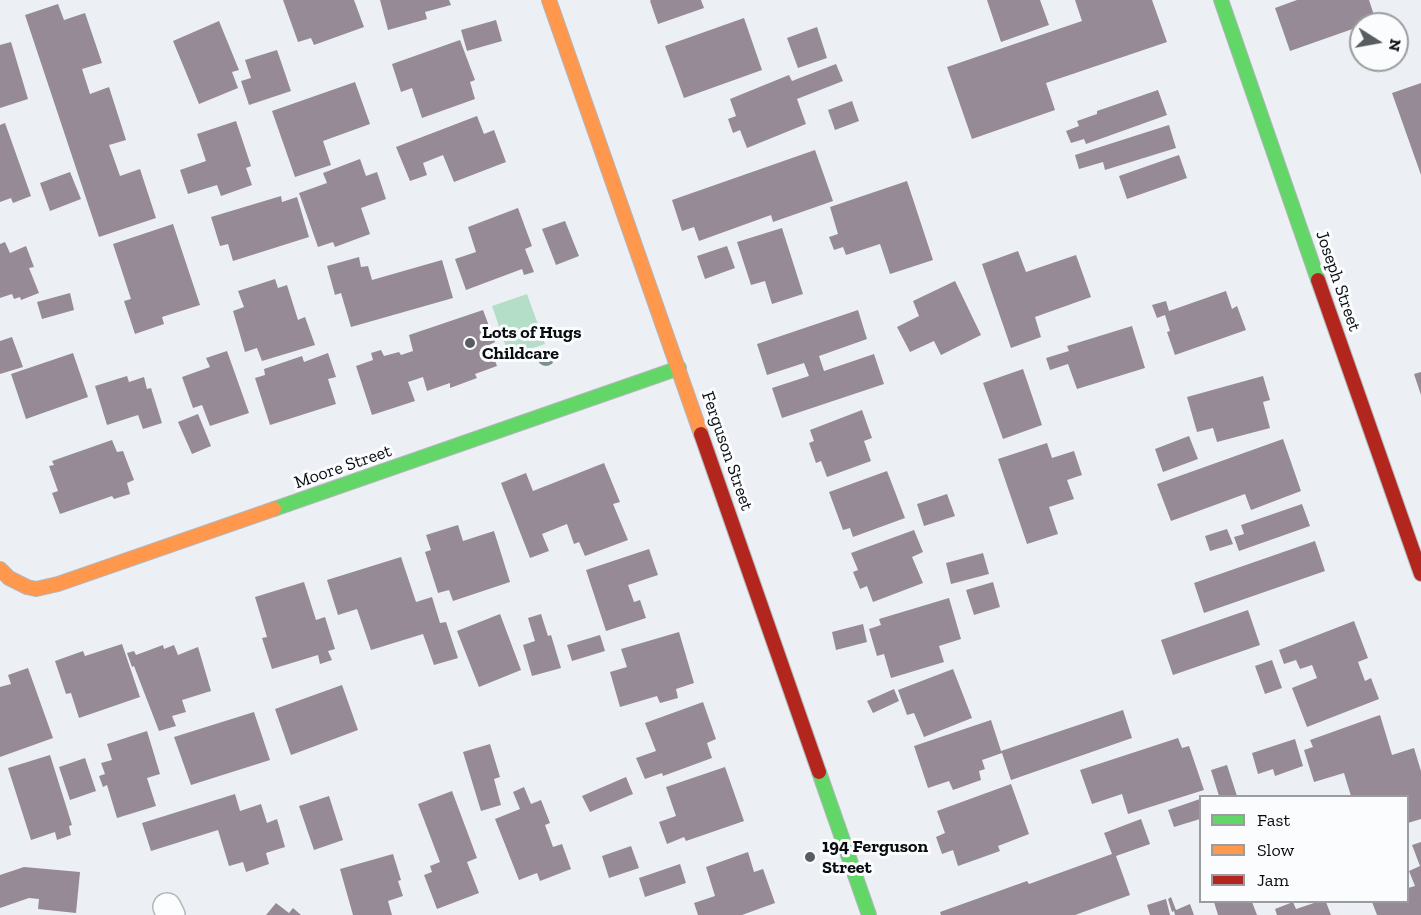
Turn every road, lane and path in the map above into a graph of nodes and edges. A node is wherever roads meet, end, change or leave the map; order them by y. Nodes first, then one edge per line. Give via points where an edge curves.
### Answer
1 (549, 0) edge
2 (1221, 0) edge
3 (679, 368) junction
4 (0, 569) edge
5 (1421, 574) edge
6 (869, 915) edge

1 - 3 street, Ferguson Street
2 - 5 street, Joseph Street
3 - 4 street, Moore Street via 58,584 27,587
3 - 6 street, Ferguson Street

